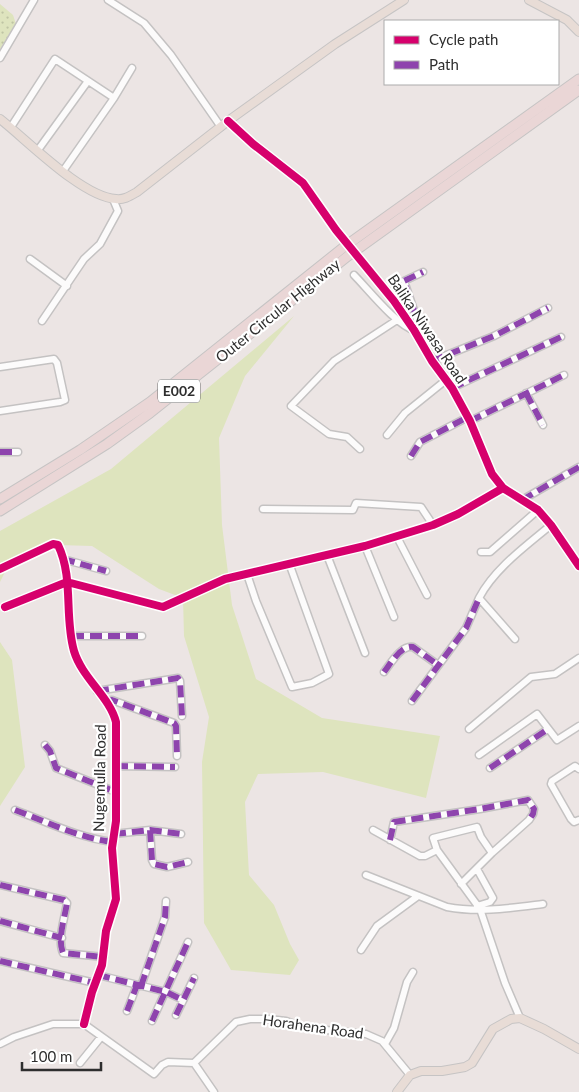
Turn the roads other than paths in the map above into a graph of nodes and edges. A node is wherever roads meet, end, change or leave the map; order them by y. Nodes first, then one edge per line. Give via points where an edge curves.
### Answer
1 (34, 0) edge
2 (108, 0) edge
3 (404, 0) edge
4 (529, 0) edge
5 (579, 32) edge
6 (0, 58) edge
7 (132, 68) dead end
8 (579, 79) edge
9 (88, 81) junction
10 (579, 90) edge
11 (114, 98) junction
12 (0, 119) edge
13 (228, 122) junction
14 (11, 127) junction
15 (221, 127) junction
16 (38, 150) junction
17 (63, 171) junction
18 (114, 199) junction
19 (30, 259) dead end
20 (422, 272) dead end
21 (354, 275) dead end
22 (67, 286) junction
23 (548, 308) dead end
24 (397, 320) junction
25 (42, 321) dead end
26 (415, 332) junction
27 (561, 337) dead end
28 (432, 361) junction
29 (0, 367) edge
30 (564, 375) dead end
31 (446, 380) junction
32 (452, 388) junction
33 (526, 393) junction
34 (0, 411) edge
35 (469, 419) junction
36 (543, 425) dead end
37 (387, 435) dead end
38 (360, 449) dead end
39 (0, 452) edge
40 (18, 452) dead end
41 (411, 456) dead end
42 (579, 467) edge
43 (503, 488) junction
44 (0, 499) edge
45 (522, 500) junction
46 (263, 509) dead end
47 (538, 510) junction
48 (0, 511) edge
49 (433, 525) junction
50 (551, 525) junction
51 (397, 537) junction
52 (365, 546) junction
53 (481, 552) dead end
54 (327, 555) junction
55 (63, 559) junction
56 (289, 564) junction
57 (579, 566) edge
58 (0, 569) edge
59 (106, 571) dead end
60 (247, 574) junction
61 (67, 582) junction
62 (427, 594) dead end
63 (479, 598) junction
64 (5, 607) dead end
65 (394, 617) dead end
66 (72, 636) junction
67 (142, 636) dead end
68 (515, 639) dead end
69 (365, 653) dead end
70 (579, 658) edge
71 (438, 666) junction
72 (384, 672) dead end
73 (97, 690) junction
74 (106, 701) junction
75 (412, 701) dead end
76 (182, 716) dead end
77 (579, 726) edge
78 (469, 729) dead end
79 (548, 729) junction
80 (45, 745) dead end
81 (479, 755) dead end
82 (177, 756) dead end
83 (116, 766) junction
84 (175, 767) dead end
85 (490, 768) dead end
86 (579, 769) edge
87 (116, 792) junction
88 (15, 810) dead end
89 (579, 820) edge
90 (150, 830) junction
91 (373, 830) dead end
92 (114, 834) junction
93 (181, 834) dead end
94 (390, 840) junction
95 (113, 842) junction
96 (437, 850) junction
97 (492, 853) junction
98 (188, 862) dead end
99 (477, 869) junction
100 (366, 875) dead end
101 (461, 884) junction
102 (0, 885) edge
103 (418, 896) junction
104 (166, 900) dead end
105 (542, 904) dead end
106 (479, 907) junction
107 (0, 921) edge
108 (62, 938) junction
109 (188, 942) dead end
110 (362, 950) dead end
111 (104, 957) junction
112 (0, 962) edge
113 (413, 972) dead end
114 (98, 975) junction
115 (194, 978) dead end
116 (95, 983) junction
117 (139, 986) junction
118 (166, 992) junction
119 (183, 1000) junction
120 (127, 1011) dead end
121 (176, 1015) dead end
122 (520, 1018) junction
123 (152, 1021) dead end
124 (84, 1024) junction
125 (101, 1037) junction
126 (0, 1044) edge
127 (384, 1044) junction
128 (579, 1049) edge
129 (80, 1063) dead end
130 (194, 1063) junction
131 (410, 1075) junction
132 (214, 1092) edge
133 (397, 1092) edge

1 - 6 street
2 - 15 street via 144,23 171,55
3 - 13 main road via 335,44
4 - 5 main road via 567,20
7 - 11 street
8 - 44 highway, Outer Circular Highway / E002 via 375,223 150,402
9 - 11 street
9 - 14 street via 55,59
9 - 16 street
10 - 48 highway, Outer Circular Highway / E002 via 348,256 150,413
11 - 17 street
12 - 14 main road
13 - 15 main road
13 - 26 street, Balika Niwasa Road, bridge via 303,183
14 - 16 main road
15 - 18 main road via 137,192
16 - 17 main road
17 - 18 main road via 86,188
18 - 22 street via 118,211 100,244 84,260
19 - 22 street
20 - 26 street via 404,281 418,322
21 - 24 street
22 - 25 street
23 - 28 street via 494,336
24 - 26 street
24 - 38 street via 334,361 291,406 329,434 347,437
26 - 28 street, Balika Niwasa Road
27 - 32 street
28 - 31 street, Balika Niwasa Road
29 - 34 street via 54,359 58,362 65,400
30 - 33 street
31 - 32 street, Balika Niwasa Road
31 - 37 street via 406,413
32 - 35 street, Balika Niwasa Road
33 - 35 street
33 - 36 street
35 - 41 street via 420,442
35 - 43 street, Balika Niwasa Road via 492,474
39 - 40 street
42 - 45 street
43 - 45 street, Balika Niwasa Road
43 - 49 street
45 - 47 street, Balika Niwasa Road
46 - 49 street via 354,510 356,503 421,507
47 - 50 street, Balika Niwasa Road
47 - 53 street via 490,552
49 - 51 street
50 - 57 street, Balika Niwasa Road
50 - 63 street via 509,561
51 - 52 street
51 - 62 street
52 - 54 street
52 - 65 street
54 - 56 street
54 - 69 street
55 - 58 street via 58,545 53,544
55 - 59 street
55 - 61 street, Nugemulla Road
56 - 60 street
56 - 60 street via 329,674 312,683 292,687
60 - 61 street via 225,579 163,607
61 - 64 street
61 - 66 street, Nugemulla Road
63 - 68 street
63 - 71 street via 466,628
66 - 67 street
66 - 73 street, Nugemulla Road via 80,665
70 - 78 street via 555,674 531,677
71 - 72 street via 410,646 402,650
71 - 75 street
73 - 74 street, Nugemulla Road
73 - 76 street via 178,678
74 - 82 street via 112,700 174,723
74 - 83 street, Nugemulla Road via 116,722
77 - 79 street via 558,740
79 - 81 street via 537,714
79 - 85 street
80 - 87 street via 56,768
83 - 84 street
83 - 87 street, Nugemulla Road
86 - 89 street via 575,766 551,784 571,820
87 - 92 street, Nugemulla Road
88 - 95 street via 79,835
90 - 92 street
90 - 93 street
90 - 98 street via 154,864 167,867
91 - 94 street
92 - 95 street, Nugemulla Road
94 - 96 street via 420,856
94 - 97 street via 394,822 528,800 534,809 529,820
95 - 111 street, Nugemulla Road via 116,899 106,931
96 - 97 street via 433,838 477,827
96 - 101 street
97 - 99 street
99 - 101 street
99 - 106 street via 493,898
100 - 103 street
101 - 106 street
102 - 108 street via 64,900 67,903
103 - 106 street via 447,907
103 - 110 street via 377,926
104 - 117 street via 165,917
105 - 106 street via 502,909
106 - 122 street
107 - 108 street
108 - 111 street via 63,953
109 - 118 street
111 - 114 street, Nugemulla Road
112 - 116 street
113 - 127 street via 394,1028
114 - 116 street, Nugemulla Road
114 - 117 street
115 - 119 street
116 - 124 street, Nugemulla Road
117 - 118 street
117 - 120 street
118 - 119 street
118 - 123 street
119 - 121 street
122 - 128 main road
122 - 131 main road via 493,1029 472,1063 465,1067
124 - 125 street
124 - 126 street via 53,1024
125 - 129 street
125 - 130 street via 154,1074 168,1062
127 - 130 street, Horahena Road via 366,1034 250,1018 236,1022
127 - 131 street, Horahena Road
130 - 132 street
131 - 133 main road

